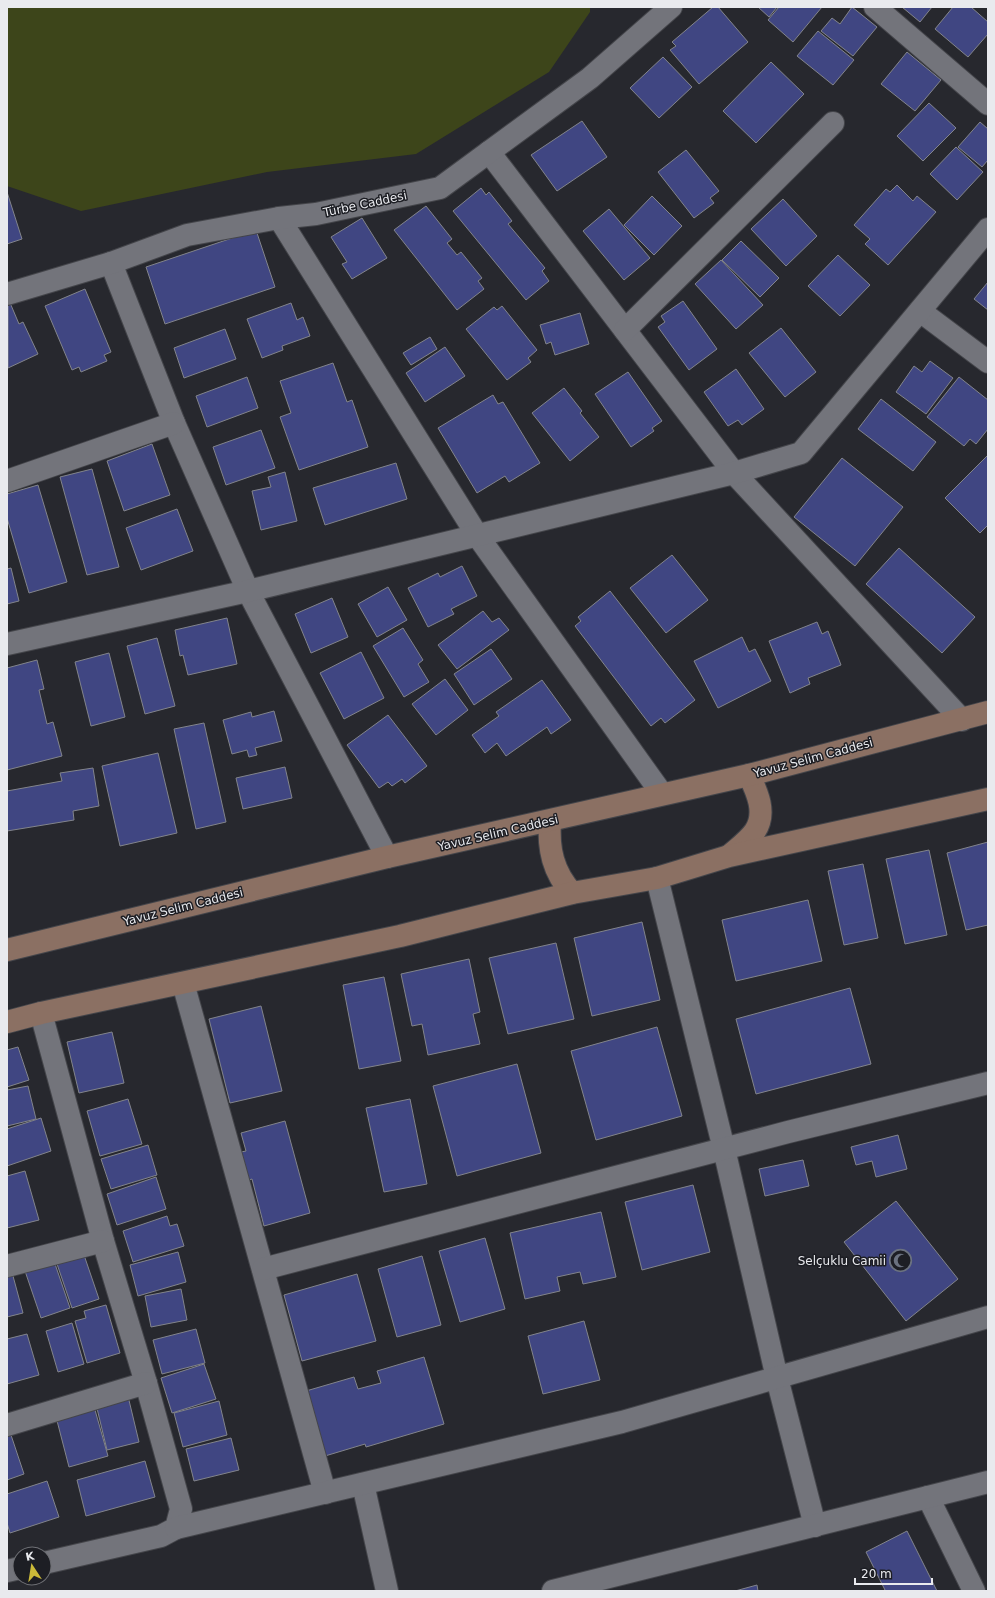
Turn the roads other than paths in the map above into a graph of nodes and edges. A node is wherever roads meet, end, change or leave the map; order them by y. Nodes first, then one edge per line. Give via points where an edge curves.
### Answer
1 (671, 7) edge
2 (875, 7) edge
3 (988, 104) edge
4 (833, 123) dead end
5 (489, 152) junction
6 (279, 218) junction
7 (988, 229) edge
8 (111, 263) junction
9 (7, 294) edge
10 (920, 311) junction
11 (625, 330) junction
12 (988, 362) edge
13 (174, 423) junction
14 (734, 473) junction
15 (7, 481) edge
16 (477, 535) junction
17 (248, 591) junction
18 (7, 644) edge
19 (988, 712) edge
20 (962, 720) junction
21 (749, 775) junction
22 (662, 794) junction
23 (988, 799) edge
24 (550, 821) junction
25 (729, 856) junction
26 (387, 857) junction
27 (657, 878) junction
28 (572, 893) junction
29 (7, 950) edge
30 (183, 983) junction
31 (41, 1013) junction
32 (7, 1022) edge
33 (988, 1083) edge
34 (724, 1149) junction
35 (103, 1241) junction
36 (7, 1266) edge
37 (263, 1269) junction
38 (988, 1317) edge
39 (777, 1378) junction
40 (146, 1384) junction
41 (7, 1425) edge
42 (988, 1482) edge
43 (363, 1484) junction
44 (325, 1493) junction
45 (928, 1497) junction
46 (815, 1526) junction
47 (176, 1528) junction
48 (52, 1561) edge
49 (387, 1591) edge
50 (554, 1591) edge
51 (974, 1591) edge

1 - 5 street, Türbe Caddesi via 590,78
2 - 3 street
4 - 11 street
5 - 6 street, Türbe Caddesi via 440,188 316,214
5 - 11 street
6 - 8 street, Türbe Caddesi via 187,235
6 - 16 street
7 - 10 street
8 - 9 street, Türbe Caddesi
8 - 13 street
10 - 12 street
10 - 14 street via 801,454
11 - 14 street
13 - 15 street
13 - 17 street
14 - 16 street
14 - 20 street
16 - 17 street
16 - 22 street
17 - 18 street
17 - 26 street
19 - 20 main road, Yavuz Selim Caddesi
20 - 21 main road, Yavuz Selim Caddesi
21 - 22 main road, Yavuz Selim Caddesi
21 - 25 main road via 757,792 761,810 760,822 754,832
22 - 24 main road, Yavuz Selim Caddesi
23 - 25 main road
24 - 26 main road, Yavuz Selim Caddesi
24 - 28 main road via 550,848 554,866
25 - 27 main road
26 - 29 main road, Yavuz Selim Caddesi
27 - 28 main road
27 - 34 street
28 - 30 main road via 400,936
30 - 31 main road
30 - 37 street
31 - 32 main road
31 - 35 street
33 - 34 street
34 - 37 street
34 - 39 street
35 - 36 street
35 - 40 street
37 - 44 street
38 - 39 street
39 - 43 street via 622,1422
39 - 46 street
40 - 41 street
40 - 47 street via 181,1510
42 - 45 street
43 - 44 street
43 - 49 street
44 - 47 street
45 - 46 street
45 - 51 street
46 - 50 street
47 - 48 street via 161,1536

